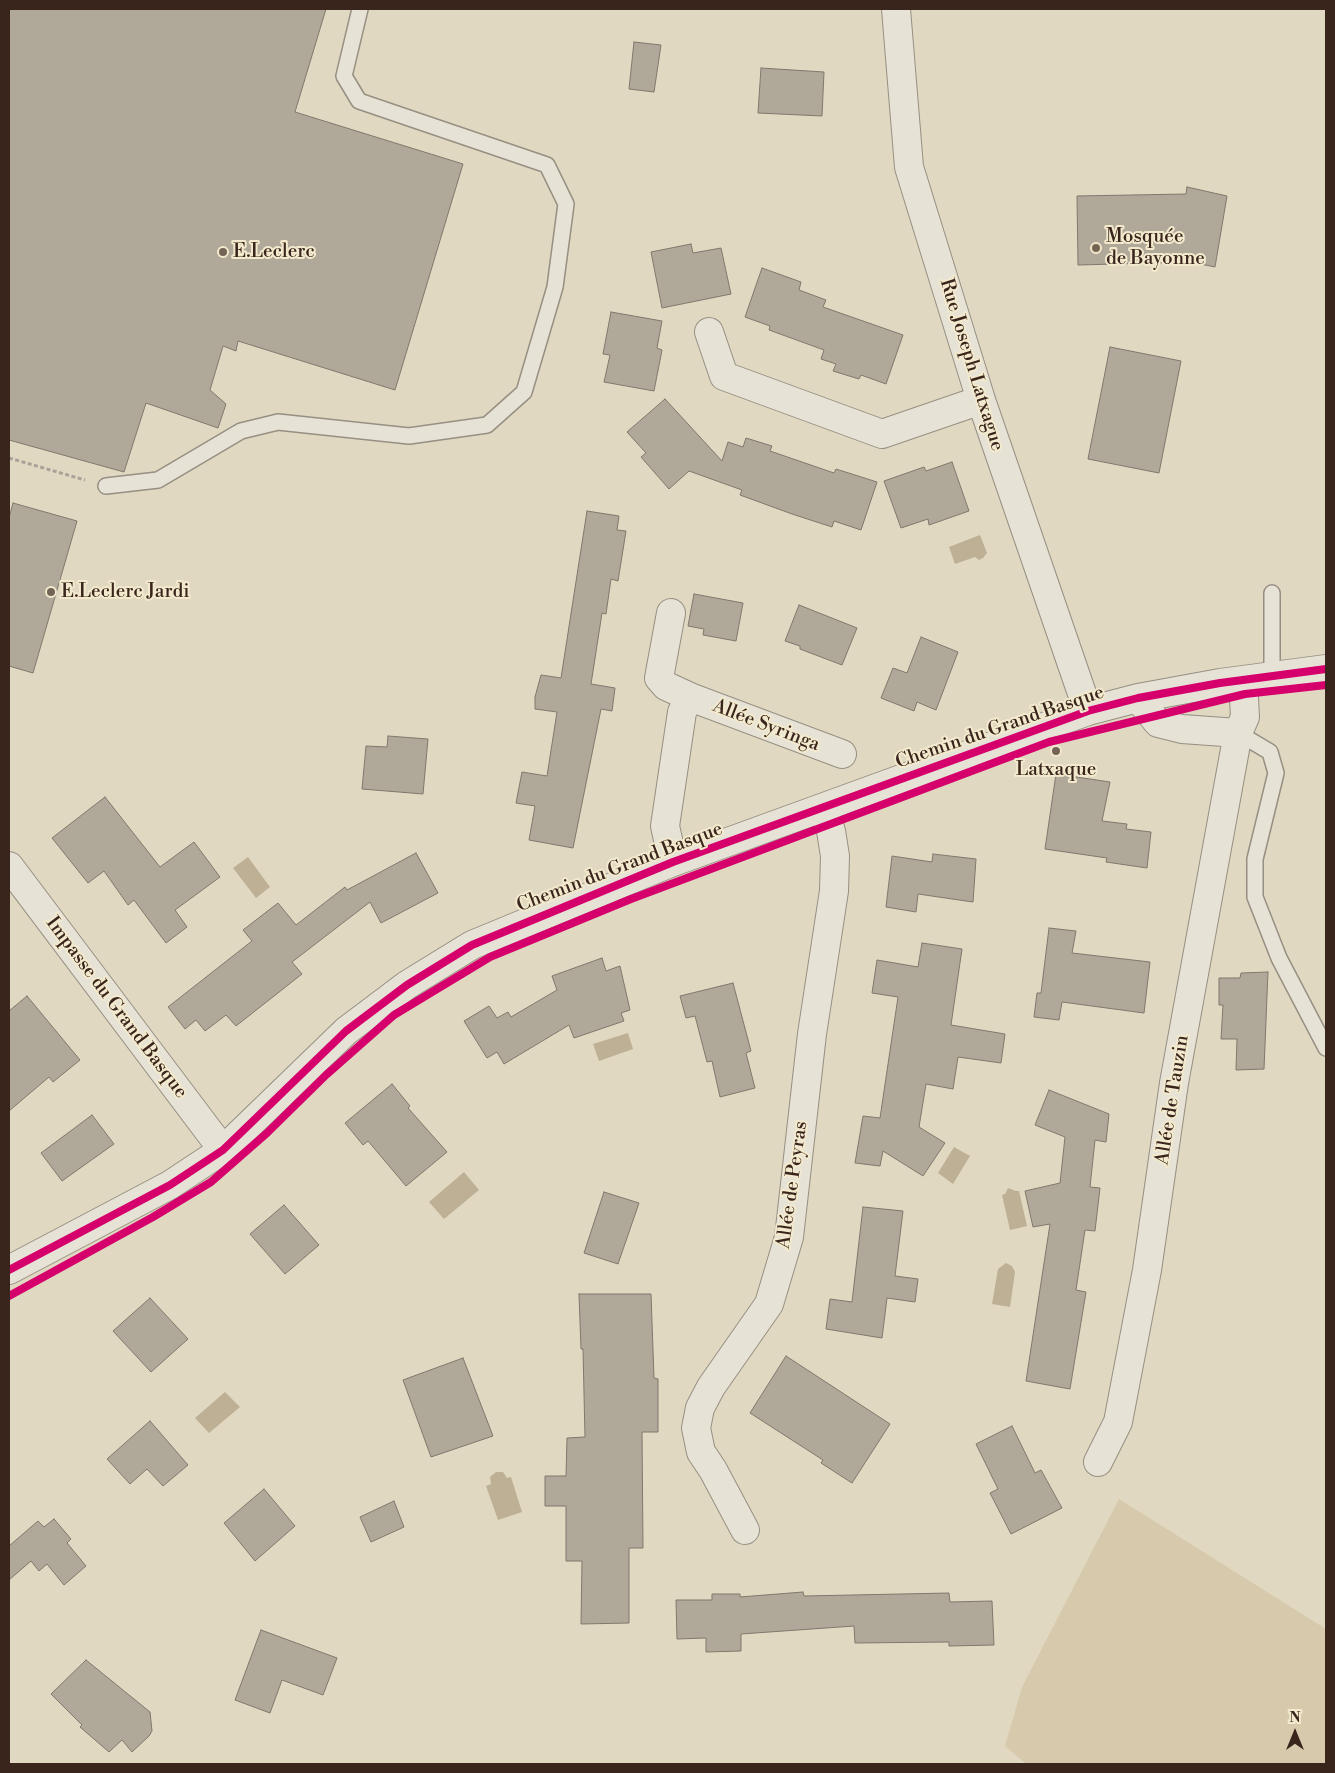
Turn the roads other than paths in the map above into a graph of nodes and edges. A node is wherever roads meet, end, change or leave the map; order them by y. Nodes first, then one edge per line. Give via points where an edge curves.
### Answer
1 (360, 9) edge
2 (896, 9) edge
3 (709, 332) dead end
4 (981, 400) junction
5 (106, 486) road end
6 (1272, 593) dead end
7 (670, 612) dead end
8 (1326, 669) edge
9 (1272, 676) junction
10 (1244, 680) junction
11 (690, 697) junction
12 (1138, 698) junction
13 (1088, 711) junction
14 (1238, 734) junction
15 (842, 754) dead end
16 (824, 808) junction
17 (673, 862) junction
18 (9, 866) edge
19 (1326, 1048) edge
20 (223, 1150) junction
21 (9, 1270) edge
22 (1098, 1462) dead end
23 (745, 1530) dead end

1 - 5 lane via 344,76 360,100 547,165 566,204 555,286 524,392 487,425 409,436 278,422 241,431 158,480
2 - 4 street, Rue Joseph Latxague via 909,167
3 - 4 street via 724,376 882,434
4 - 13 street, Rue Joseph Latxague
6 - 9 lane
7 - 11 street, Allée Syringa via 659,678 666,686
8 - 9 street, Chemin du Grand Basque
9 - 10 street, Chemin du Grand Basque
10 - 12 street, Chemin du Grand Basque
10 - 14 street, Allée de Tauzin via 1245,717
11 - 15 street, Allée Syringa
11 - 17 street, Allée Syringa via 682,712 665,826
12 - 13 street, Chemin du Grand Basque
12 - 14 street via 1158,723 1182,729
13 - 16 street, Chemin du Grand Basque
14 - 19 lane via 1270,752 1276,773 1255,859 1255,897 1279,958
14 - 22 street, Allée de Tauzin via 1174,1083 1147,1270 1118,1422
16 - 17 street, Chemin du Grand Basque
16 - 23 street, Allée de Peyras via 835,856 834,891 812,1034 789,1237 769,1304 711,1387 700,1408 696,1428 701,1452
17 - 20 street, Chemin du Grand Basque via 472,945 407,986 346,1031
18 - 20 street, Impasse du Grand Basque
20 - 21 street, Chemin du Grand Basque via 170,1184

